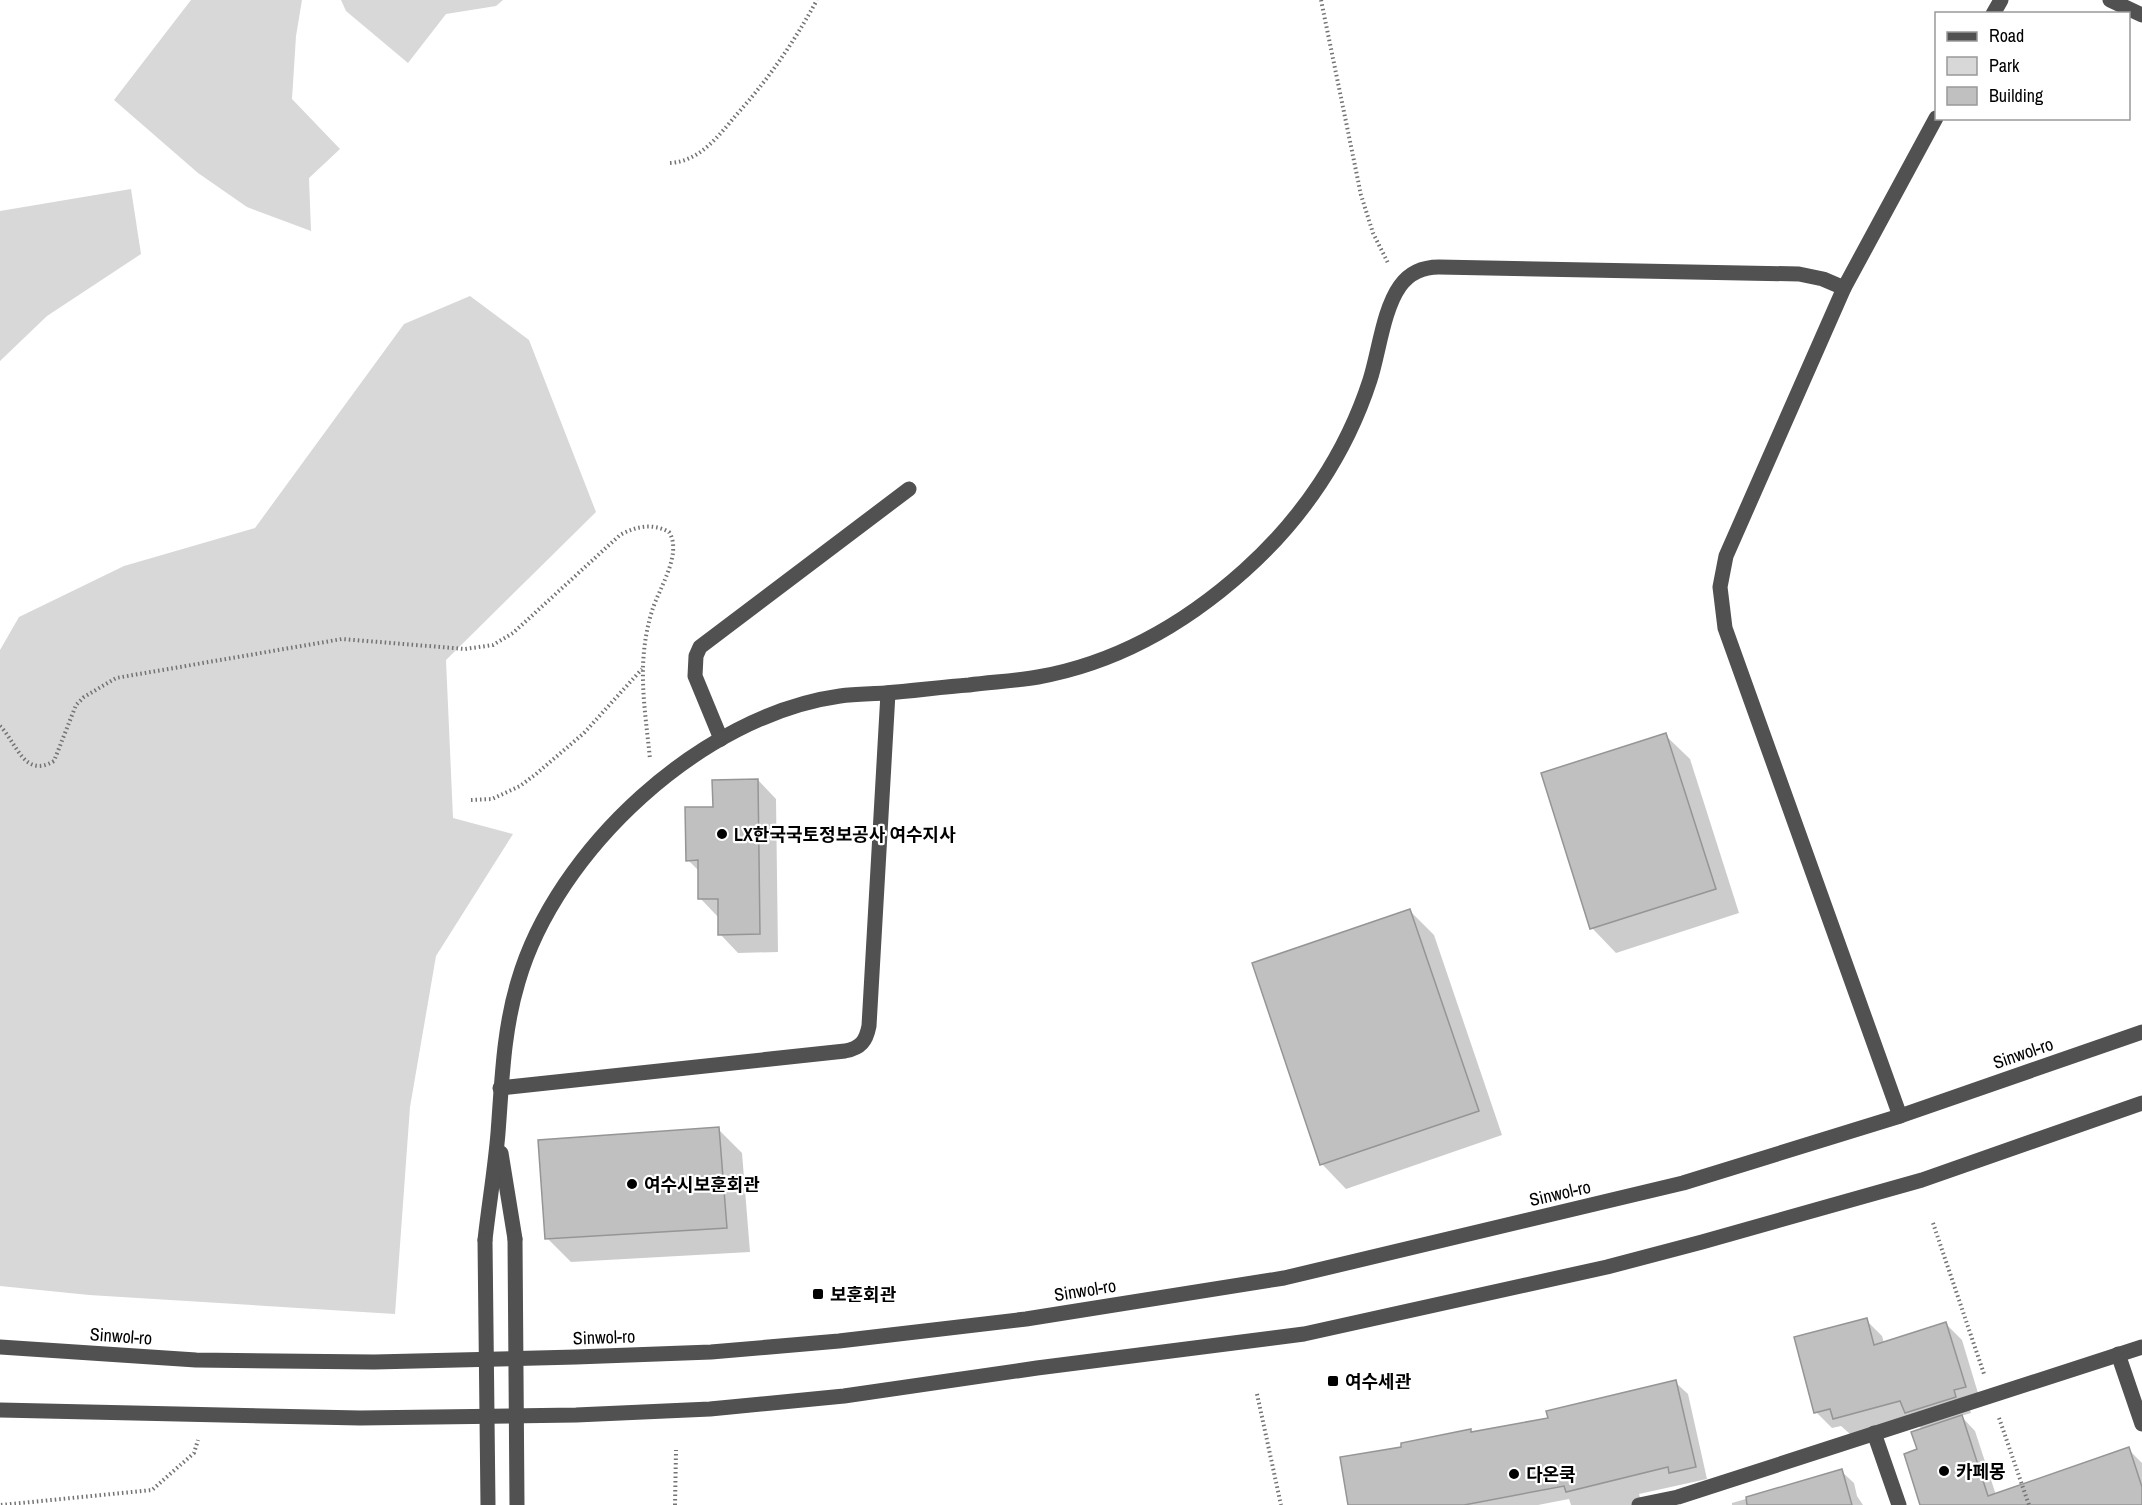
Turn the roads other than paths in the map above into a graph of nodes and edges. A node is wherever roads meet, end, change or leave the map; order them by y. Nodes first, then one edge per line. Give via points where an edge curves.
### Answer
1 (2110, 0) edge
2 (2142, 15) edge
3 (1935, 120) edge
4 (1844, 288) junction
5 (909, 489) dead end
6 (888, 693) junction
7 (721, 740) junction
8 (2142, 1032) edge
9 (500, 1088) junction
10 (2142, 1104) edge
11 (1900, 1116) junction
12 (498, 1135) junction
13 (0, 1347) edge
14 (2142, 1347) edge
15 (2118, 1354) junction
16 (0, 1410) edge
17 (2142, 1425) edge
18 (1874, 1433) junction
19 (1679, 1501) edge
20 (488, 1505) edge
21 (517, 1505) edge
22 (1639, 1505) edge
23 (1899, 1505) edge

1 - 2 street
3 - 4 street
4 - 6 street via 1799,274 1439,267 1417,271 1402,284 1392,301 1361,407 1343,447 1290,525 1225,588 1160,633 1074,669 1016,680
4 - 11 street via 1726,555 1720,587 1725,628
5 - 7 street via 700,647 695,676
6 - 7 street via 841,695 800,704
6 - 9 street via 869,1026 862,1045 845,1052
7 - 9 street via 652,787 573,870 542,921 518,979
8 - 11 street, Sinwol-ro
9 - 12 street
10 - 16 street via 1922,1180 1702,1242 1607,1268 1304,1334 844,1396 710,1409 360,1418
11 - 13 street, Sinwol-ro via 1683,1183 1284,1278 1026,1319 711,1352 576,1357 375,1362 196,1360
12 - 20 street, bridge via 485,1240
12 - 21 street, bridge via 515,1239
14 - 15 street
15 - 17 street
15 - 18 street
18 - 19 street
18 - 23 street
19 - 22 street

